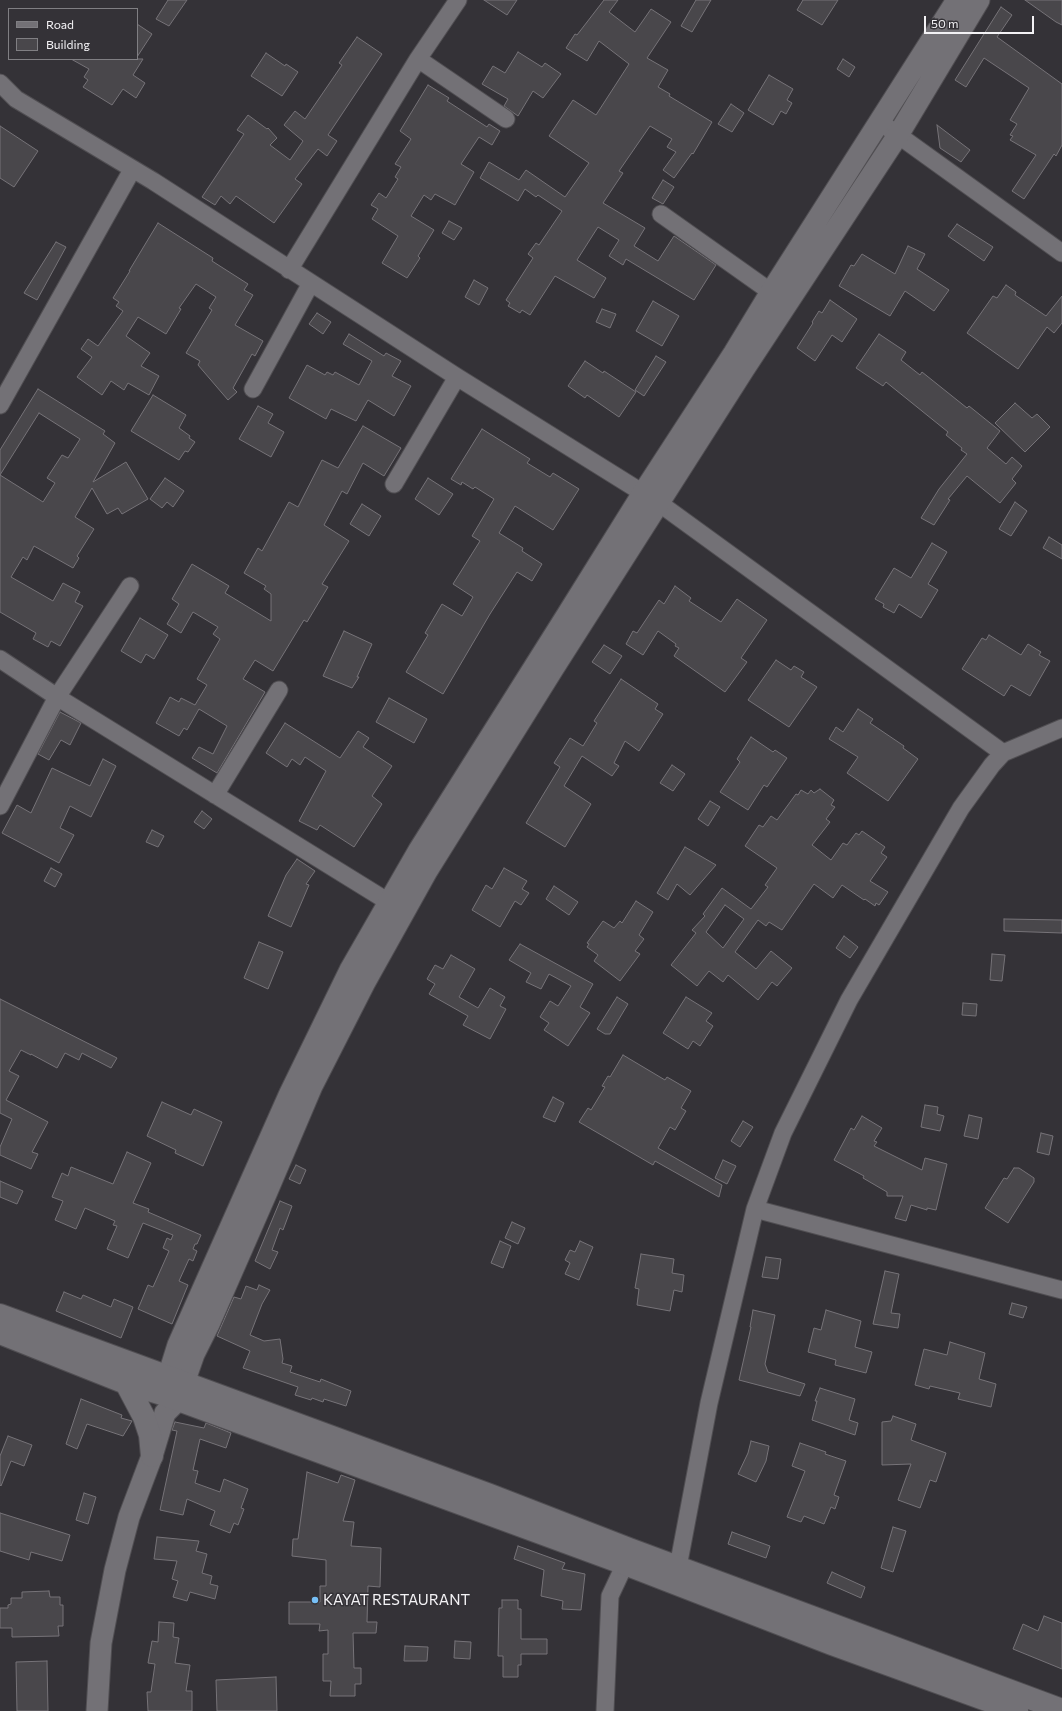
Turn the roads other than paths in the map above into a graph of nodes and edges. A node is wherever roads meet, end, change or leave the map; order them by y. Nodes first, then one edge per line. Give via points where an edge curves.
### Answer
1 (458, 0) edge
2 (957, 0) edge
3 (979, 0) edge
4 (418, 59) junction
5 (0, 83) edge
6 (506, 119) dead end
7 (880, 122) junction
8 (898, 135) junction
9 (132, 170) junction
10 (661, 214) dead end
11 (1062, 253) edge
12 (289, 270) junction
13 (311, 283) junction
14 (771, 292) junction
15 (458, 377) junction
16 (253, 389) dead end
17 (0, 405) edge
18 (394, 484) dead end
19 (651, 498) junction
20 (130, 586) dead end
21 (0, 659) edge
22 (279, 690) dead end
23 (58, 696) junction
24 (1062, 728) edge
25 (1003, 753) junction
26 (216, 794) junction
27 (0, 806) edge
28 (397, 907) junction
29 (755, 1209) junction
30 (1062, 1290) edge
31 (0, 1315) edge
32 (0, 1333) edge
33 (126, 1383) junction
34 (171, 1393) junction
35 (152, 1456) junction
36 (625, 1564) junction
37 (678, 1567) junction
38 (1062, 1710) edge
39 (97, 1711) edge
40 (605, 1711) edge
41 (1017, 1711) edge

1 - 4 street
2 - 7 street
3 - 8 street
4 - 6 street
4 - 12 street
5 - 9 street via 16,99
7 - 8 street
7 - 14 street
8 - 11 street
8 - 19 street via 744,369
9 - 12 street via 153,181
9 - 17 street
10 - 14 street
12 - 13 street
13 - 15 street
13 - 16 street
14 - 19 street
15 - 18 street
15 - 19 street
19 - 25 street
19 - 28 street via 548,676 427,871
20 - 23 street
21 - 23 street
22 - 26 street
23 - 26 street
23 - 27 street
24 - 25 street
25 - 29 street via 961,808 849,1000 783,1132
26 - 28 street
28 - 34 street via 364,984 312,1086 209,1324
29 - 30 street
29 - 37 street via 709,1403
31 - 34 main road via 128,1363
32 - 33 main road
33 - 34 main road
33 - 35 main road via 144,1417 150,1435
34 - 35 street
34 - 36 main road
34 - 37 main road
35 - 39 street via 129,1517 115,1570 101,1644
36 - 40 street via 610,1596
36 - 41 main road via 832,1644
37 - 38 main road

